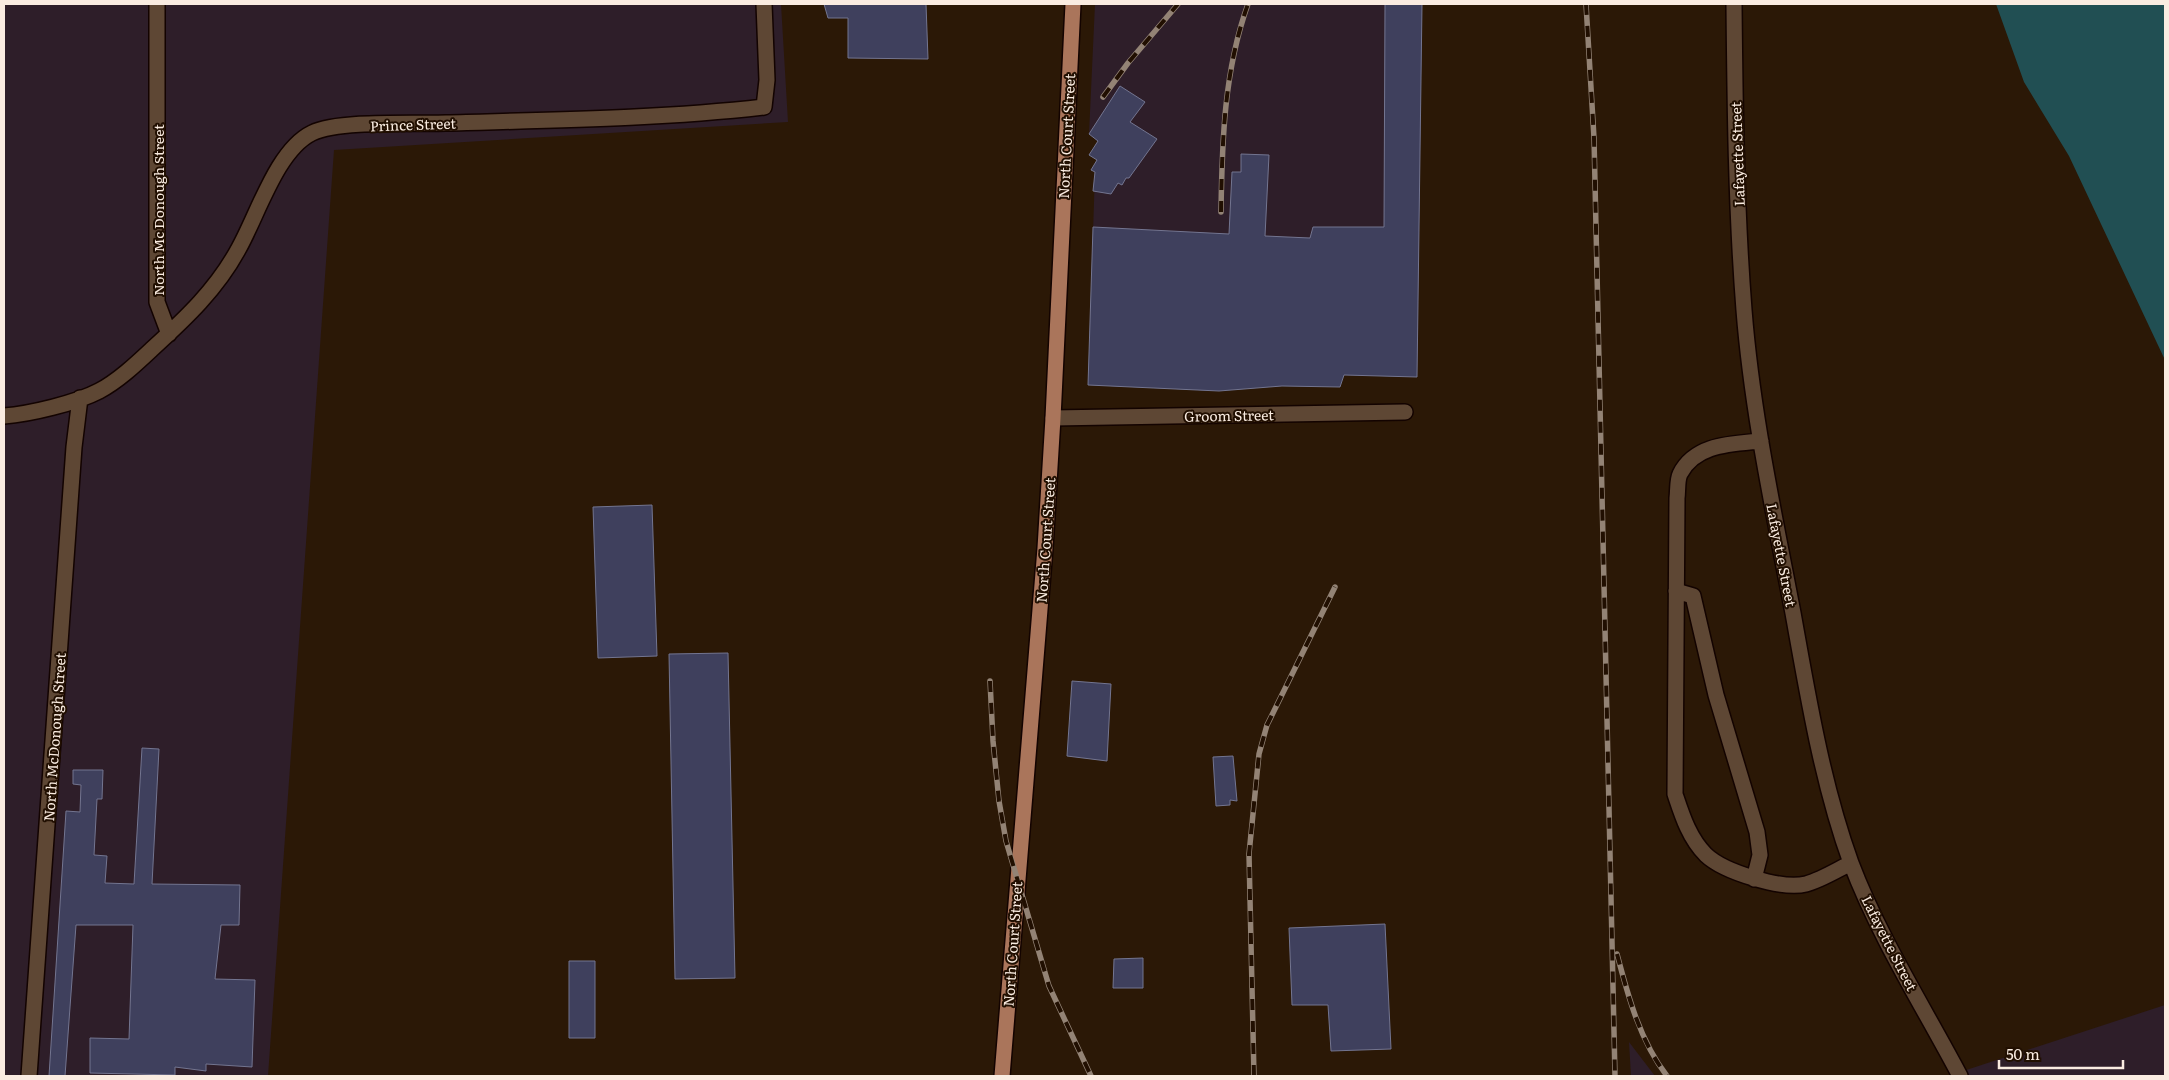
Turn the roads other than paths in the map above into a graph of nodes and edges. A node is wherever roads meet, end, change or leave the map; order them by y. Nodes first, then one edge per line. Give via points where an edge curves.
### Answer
1 (157, 4) edge
2 (764, 4) edge
3 (1073, 4) edge
4 (1734, 4) edge
5 (169, 334) junction
6 (80, 398) junction
7 (1405, 412) dead end
8 (4, 416) edge
9 (1053, 418) junction
10 (1761, 442) junction
11 (1676, 591) junction
12 (1851, 863) junction
13 (1754, 879) junction
14 (29, 1076) edge
15 (1002, 1076) edge
16 (1960, 1076) edge

1 - 5 street, North Mc Donough Street via 157,302
2 - 5 street, Prince Street via 767,80 764,107 724,112 570,119 355,125 315,132 302,138 285,156 219,282
3 - 9 main road, North Court Street
4 - 10 street, Lafayette Street via 1744,312
5 - 6 street via 99,391
6 - 8 street
6 - 14 street, North McDonough Street
7 - 9 street, Groom Street
9 - 15 main road, North Court Street
10 - 11 street via 1728,444 1699,452 1680,475
10 - 12 street, Lafayette Street via 1817,736
11 - 13 street via 1693,596 1716,695 1757,832 1760,855
11 - 13 street via 1675,794 1687,828 1706,855 1728,869
12 - 13 street via 1805,884
12 - 16 street, Lafayette Street via 1884,934

